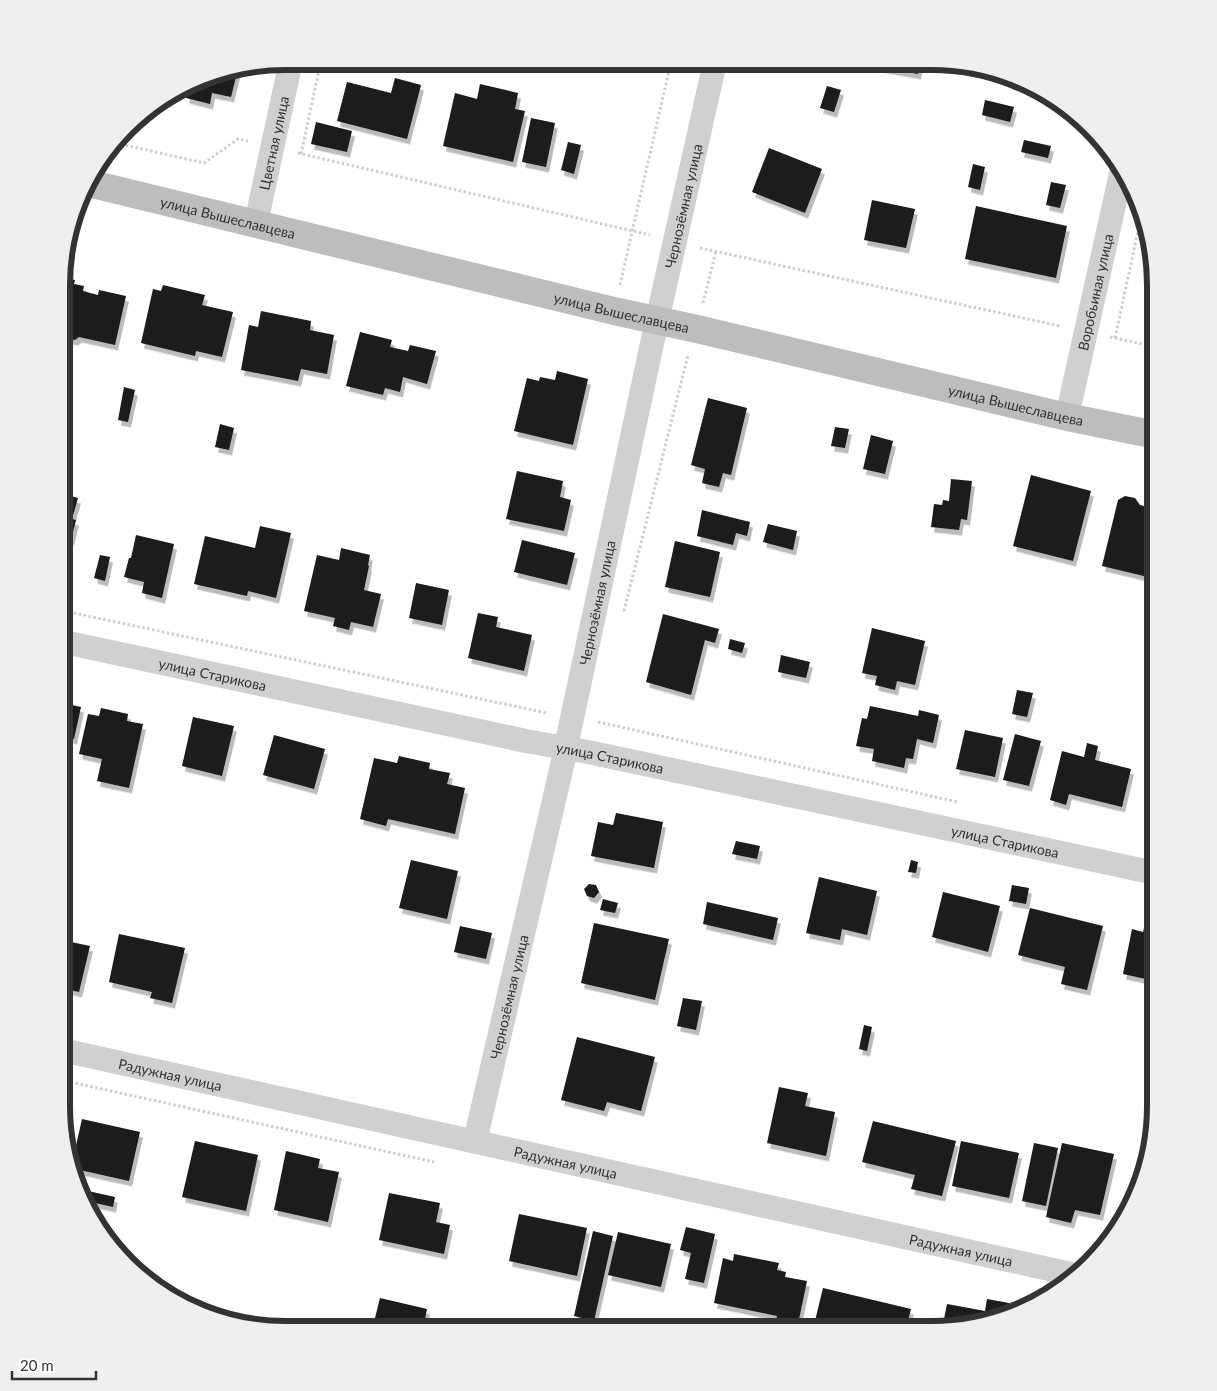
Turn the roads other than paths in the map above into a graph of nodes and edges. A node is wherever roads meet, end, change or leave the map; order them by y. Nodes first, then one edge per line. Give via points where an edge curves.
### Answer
1 (290, 70) edge
2 (713, 70) edge
3 (1119, 181) edge
4 (95, 185) edge
5 (256, 223) junction
6 (657, 320) junction
7 (1067, 417) junction
8 (1147, 433) edge
9 (70, 643) edge
10 (565, 748) junction
11 (1147, 872) edge
12 (70, 1052) edge
13 (475, 1142) junction
14 (1067, 1273) edge

1 - 5 street, Цветная улица
2 - 6 street, Чернозёмная улица
3 - 7 street, Воробьиная улица
4 - 5 street, улица Вышеславцева
5 - 6 street, улица Вышеславцева
6 - 7 street, улица Вышеславцева
6 - 10 street, Чернозёмная улица
7 - 8 street, улица Вышеславцева
9 - 10 street, улица Старикова
10 - 11 street, улица Старикова
10 - 13 street, Чернозёмная улица
12 - 13 street, Радужная улица
13 - 14 street, Радужная улица

